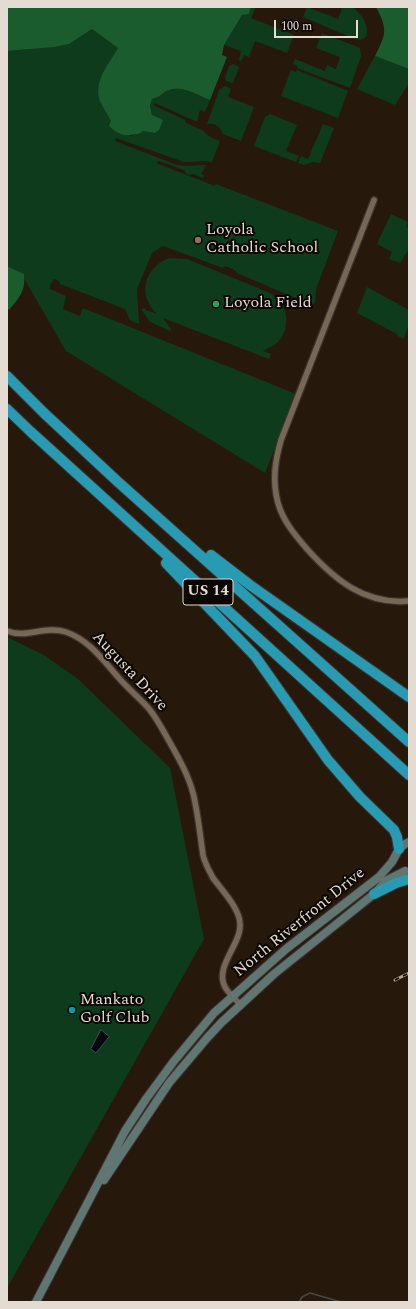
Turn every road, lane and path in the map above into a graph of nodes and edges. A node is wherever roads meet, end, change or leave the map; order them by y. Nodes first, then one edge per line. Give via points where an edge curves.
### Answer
1 (374, 200) dead end
2 (7, 376) edge
3 (7, 409) edge
4 (117, 481) junction
5 (123, 516) junction
6 (409, 602) edge
7 (7, 631) edge
8 (409, 698) edge
9 (409, 742) edge
10 (409, 775) edge
11 (409, 842) edge
12 (397, 852) junction
13 (408, 874) edge
14 (374, 894) joint
15 (233, 997) junction
16 (241, 1005) junction
17 (86, 1207) junction
18 (36, 1302) edge

1 - 6 street via 281,440 275,462 274,484 278,504 290,528 336,578 353,589 377,599
2 - 4 highway, US 14
3 - 5 highway, US 14
4 - 8 highway via 224,566
4 - 9 highway, US 14
5 - 10 highway, US 14
5 - 12 highway via 255,656 328,760 360,798 394,830 397,837
7 - 15 street, Augusta Drive via 22,634 54,630 76,636 100,655 150,710 190,780 206,864 237,910 240,923 239,937 222,974 224,986
11 - 12 main road, North Riverfront Drive
12 - 13 main road via 398,864
12 - 15 main road, North Riverfront Drive via 379,877 264,967
13 - 14 highway
14 - 16 main road, North Riverfront Drive via 274,974
15 - 16 street
15 - 17 main road, North Riverfront Drive via 214,1013 146,1099 125,1131
16 - 17 main road, North Riverfront Drive via 207,1038 169,1082
17 - 18 main road, North Riverfront Drive

